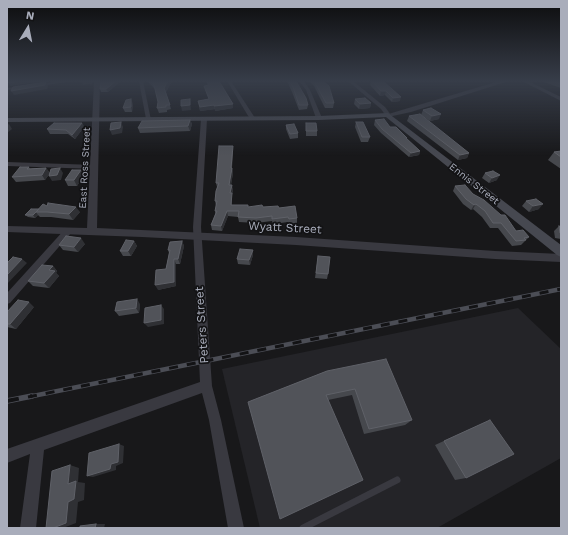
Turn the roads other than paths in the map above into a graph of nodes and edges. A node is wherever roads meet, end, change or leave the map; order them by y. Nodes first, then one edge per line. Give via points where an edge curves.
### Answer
1 (97, 106) edge
2 (146, 106) edge
3 (245, 106) edge
4 (314, 106) edge
5 (381, 106) edge
6 (425, 106) edge
7 (388, 115) junction
8 (252, 118) junction
9 (319, 118) junction
10 (97, 119) junction
11 (149, 119) junction
12 (204, 119) junction
13 (7, 120) edge
14 (7, 164) edge
15 (95, 168) junction
16 (7, 229) edge
17 (68, 231) junction
18 (92, 232) junction
19 (198, 236) junction
20 (561, 252) edge
21 (561, 258) edge
22 (7, 300) edge
23 (206, 386) junction
24 (38, 445) junction
25 (7, 456) edge
26 (397, 480) dead end
27 (28, 528) edge
28 (236, 528) edge
29 (303, 528) edge

1 - 10 street, East Ross Street
2 - 11 street
3 - 8 street
4 - 9 street
5 - 7 street
6 - 7 street
7 - 9 main road
7 - 20 main road, Ennis Street
8 - 9 main road
8 - 12 main road
10 - 11 main road
10 - 13 main road
10 - 15 street, East Ross Street
11 - 12 main road
12 - 19 street, Peters Street
14 - 15 street
15 - 18 street, East Ross Street
16 - 17 street, Wyatt Street
17 - 18 street, Wyatt Street
17 - 22 street
18 - 19 street, Wyatt Street
19 - 21 street, Wyatt Street
19 - 23 street, Peters Street
23 - 24 street
23 - 28 street, Peters Street
24 - 25 street
24 - 27 street
26 - 29 lane

